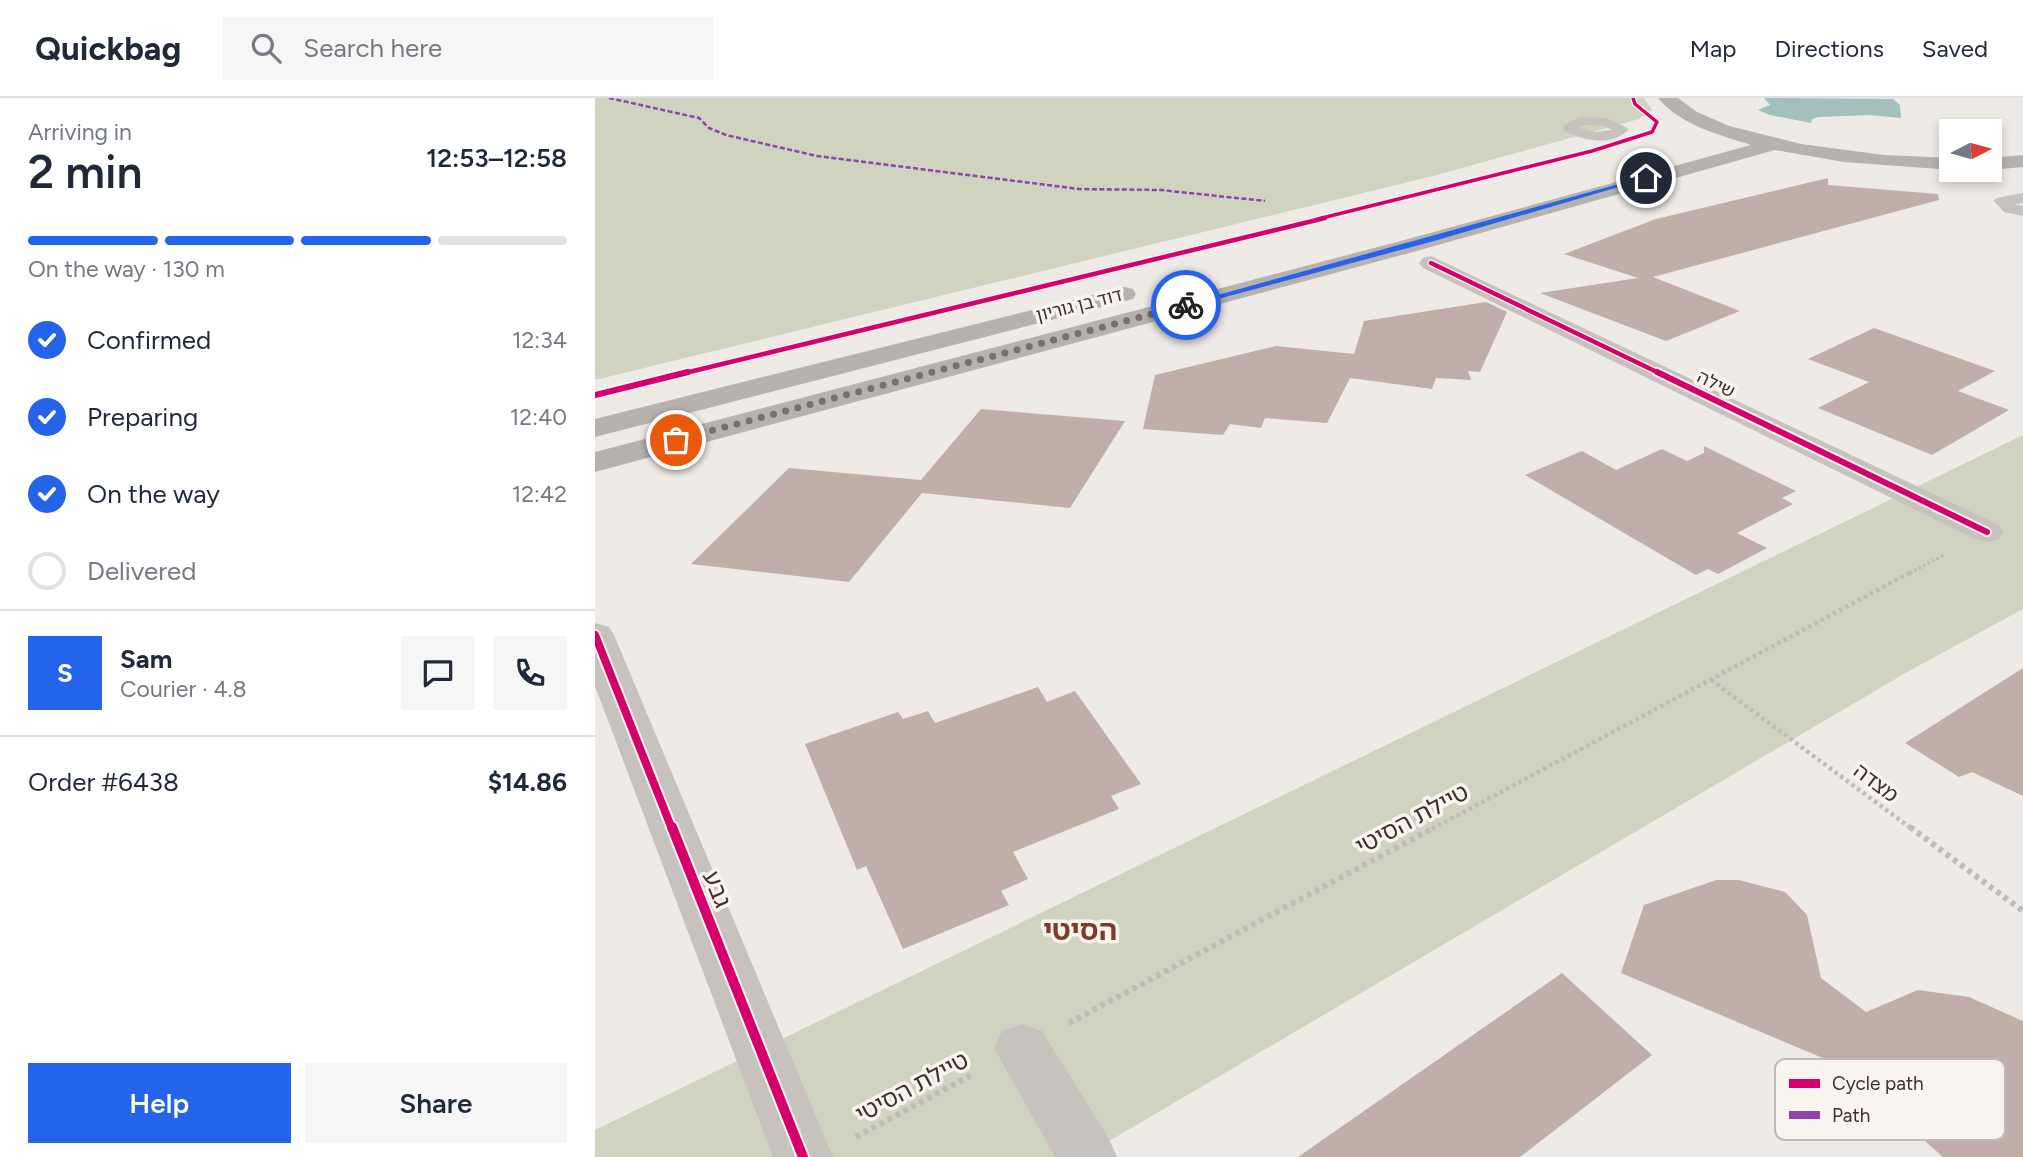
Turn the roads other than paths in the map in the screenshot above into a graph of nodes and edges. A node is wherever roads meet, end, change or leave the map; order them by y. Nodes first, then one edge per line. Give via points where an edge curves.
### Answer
1 (1667, 98) edge
2 (1723, 129) junction
3 (1775, 144) junction
4 (2023, 161) edge
5 (1939, 163) edge
6 (2002, 163) edge
7 (2023, 198) edge
8 (2023, 211) edge
9 (1386, 228) dead end
10 (1431, 263) dead end
11 (1145, 289) dead end
12 (595, 428) edge
13 (595, 461) edge
14 (1987, 532) road end
15 (595, 635) edge
16 (1022, 1048) road end
17 (803, 1157) edge
18 (1087, 1157) edge

1 - 2 main road via 1695,118
2 - 3 main road
2 - 9 main road via 1692,143 1519,196
3 - 5 main road via 1846,156
3 - 13 main road, דוד בן גוריון
4 - 6 main road
7 - 8 lane via 2002,201
10 - 14 street, שילה
11 - 12 main road, דוד בן גוריון
15 - 17 street, גבע
16 - 18 street

